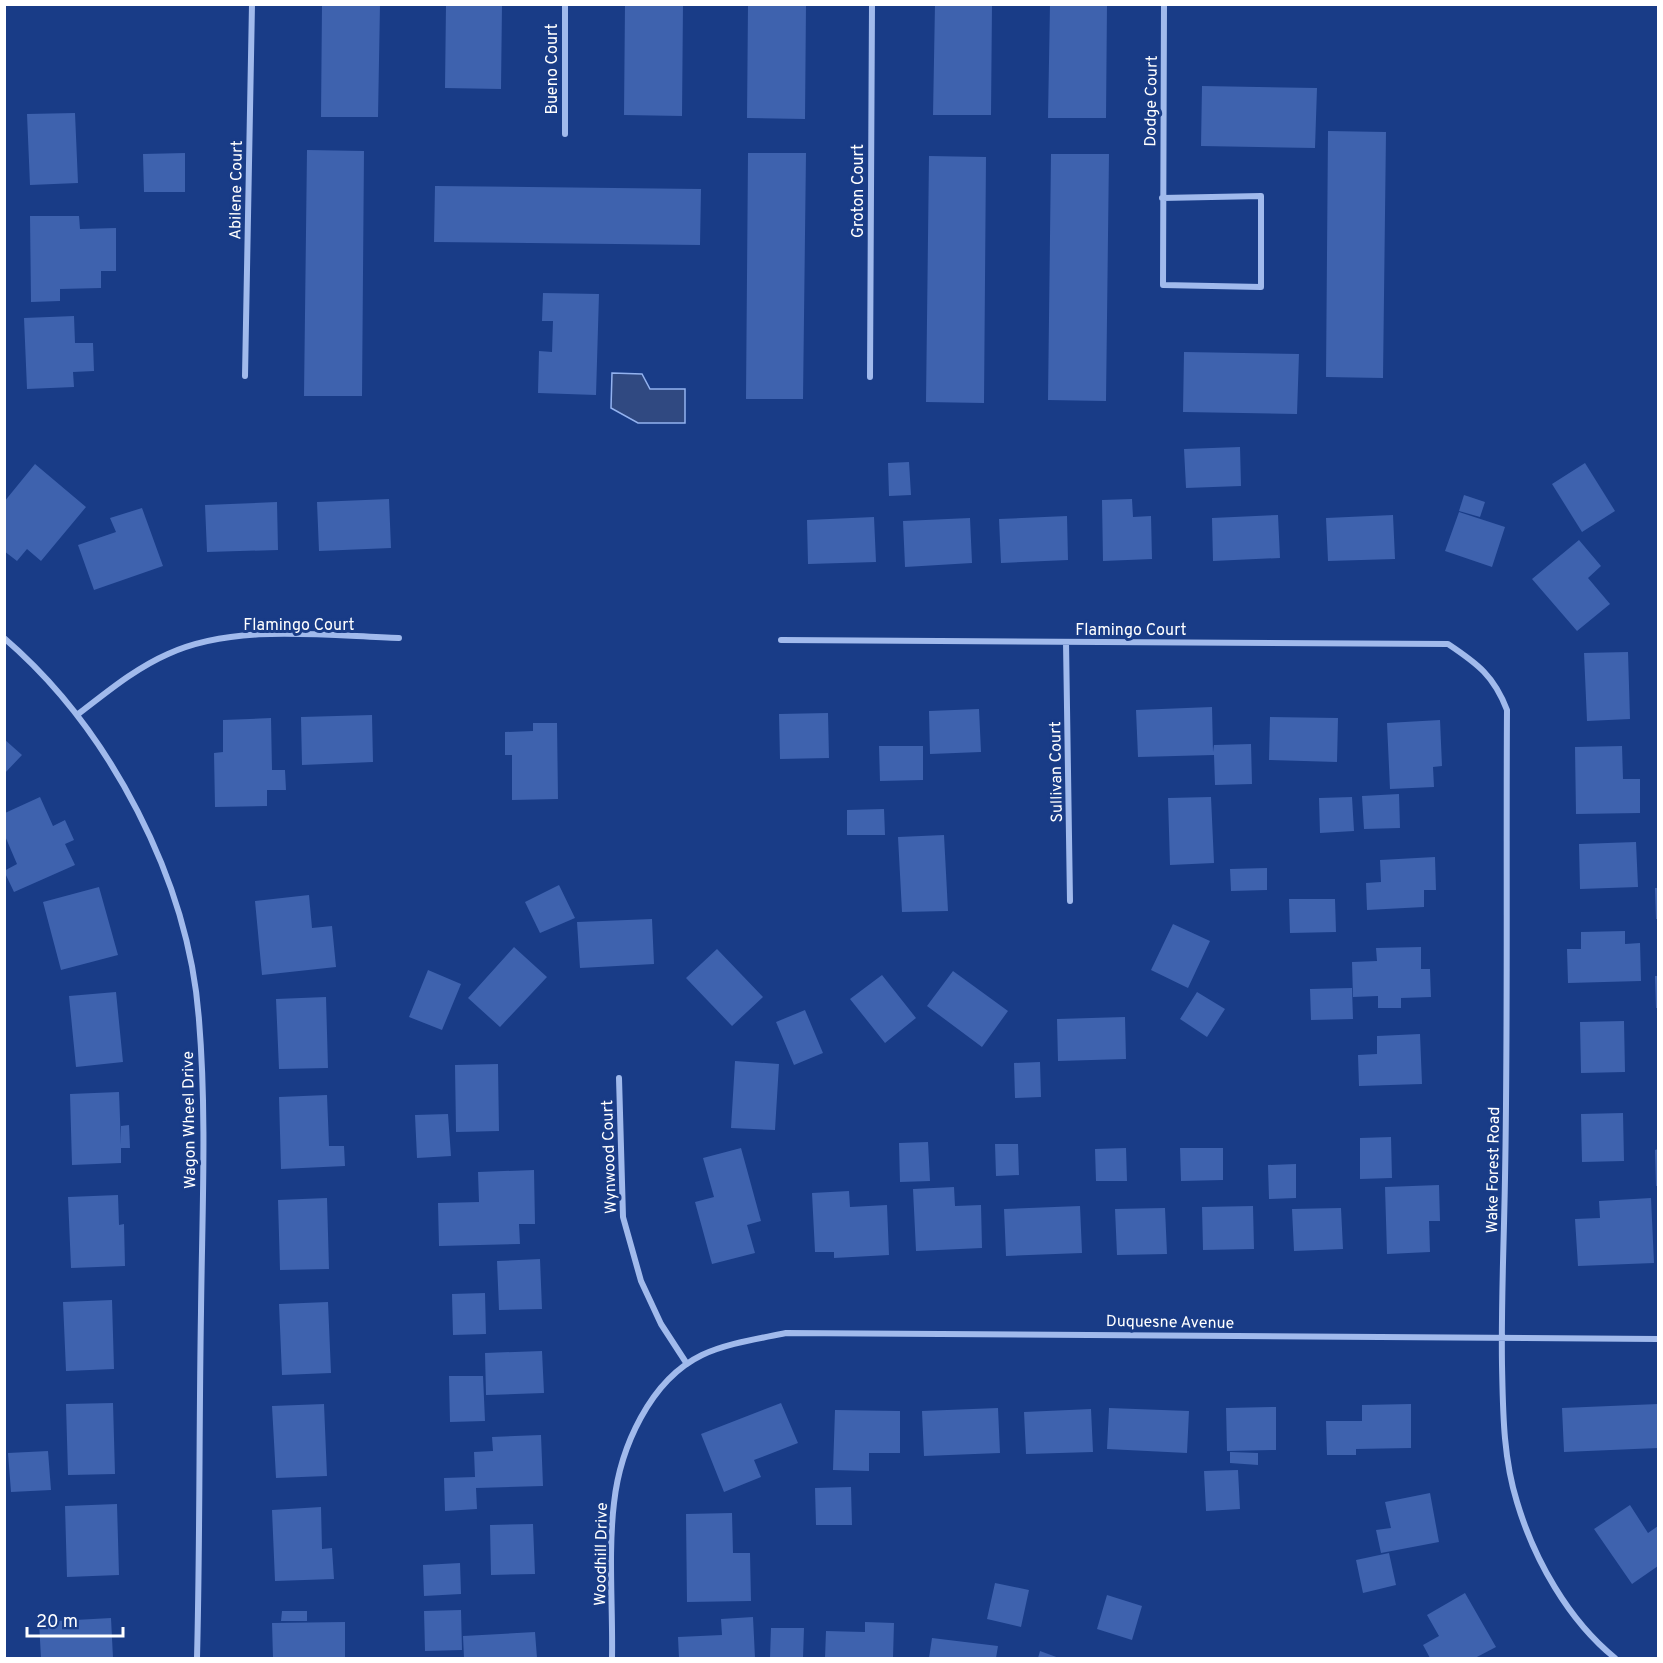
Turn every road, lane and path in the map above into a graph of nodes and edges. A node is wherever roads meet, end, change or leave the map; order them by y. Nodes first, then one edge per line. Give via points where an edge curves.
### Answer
1 (252, 4) edge
2 (565, 4) edge
3 (872, 4) edge
4 (1164, 4) edge
5 (565, 134) dead end
6 (1162, 198) junction
7 (245, 376) dead end
8 (870, 377) dead end
9 (4, 638) edge
10 (399, 638) dead end
11 (781, 640) dead end
12 (1066, 642) junction
13 (1474, 662) joint
14 (77, 715) junction
15 (1070, 901) dead end
16 (619, 1078) dead end
17 (1502, 1338) junction
18 (1659, 1340) edge
19 (687, 1364) junction
20 (197, 1659) edge
21 (612, 1659) edge
22 (1615, 1659) edge

1 - 7 street, Abilene Court
2 - 5 street, Bueno Court
3 - 8 street, Groton Court
4 - 6 street, Dodge Court
6 - 6 street, Dodge Court via 1163,285 1261,287 1261,196
9 - 14 street, Wagon Wheel Drive
10 - 14 street, Flamingo Court via 258,634 205,641 169,653 135,671
11 - 12 street, Flamingo Court
12 - 13 street, Flamingo Court via 1448,644
12 - 15 street, Sullivan Court
13 - 17 street, Wake Forest Road via 1499,688 1507,710 1508,1038
14 - 20 street, Wagon Wheel Drive via 122,782 151,838 175,900 190,958 199,1018 203,1154
16 - 19 street, Wynwood Court via 623,1217 641,1281 661,1324
17 - 18 street, Duquesne Avenue
17 - 19 street, Duquesne Avenue via 786,1334 735,1343
17 - 22 street, Wake Forest Road via 1506,1455 1517,1501 1533,1545 1555,1587
19 - 21 street, Woodhill Drive via 667,1380 643,1414 616,1486

